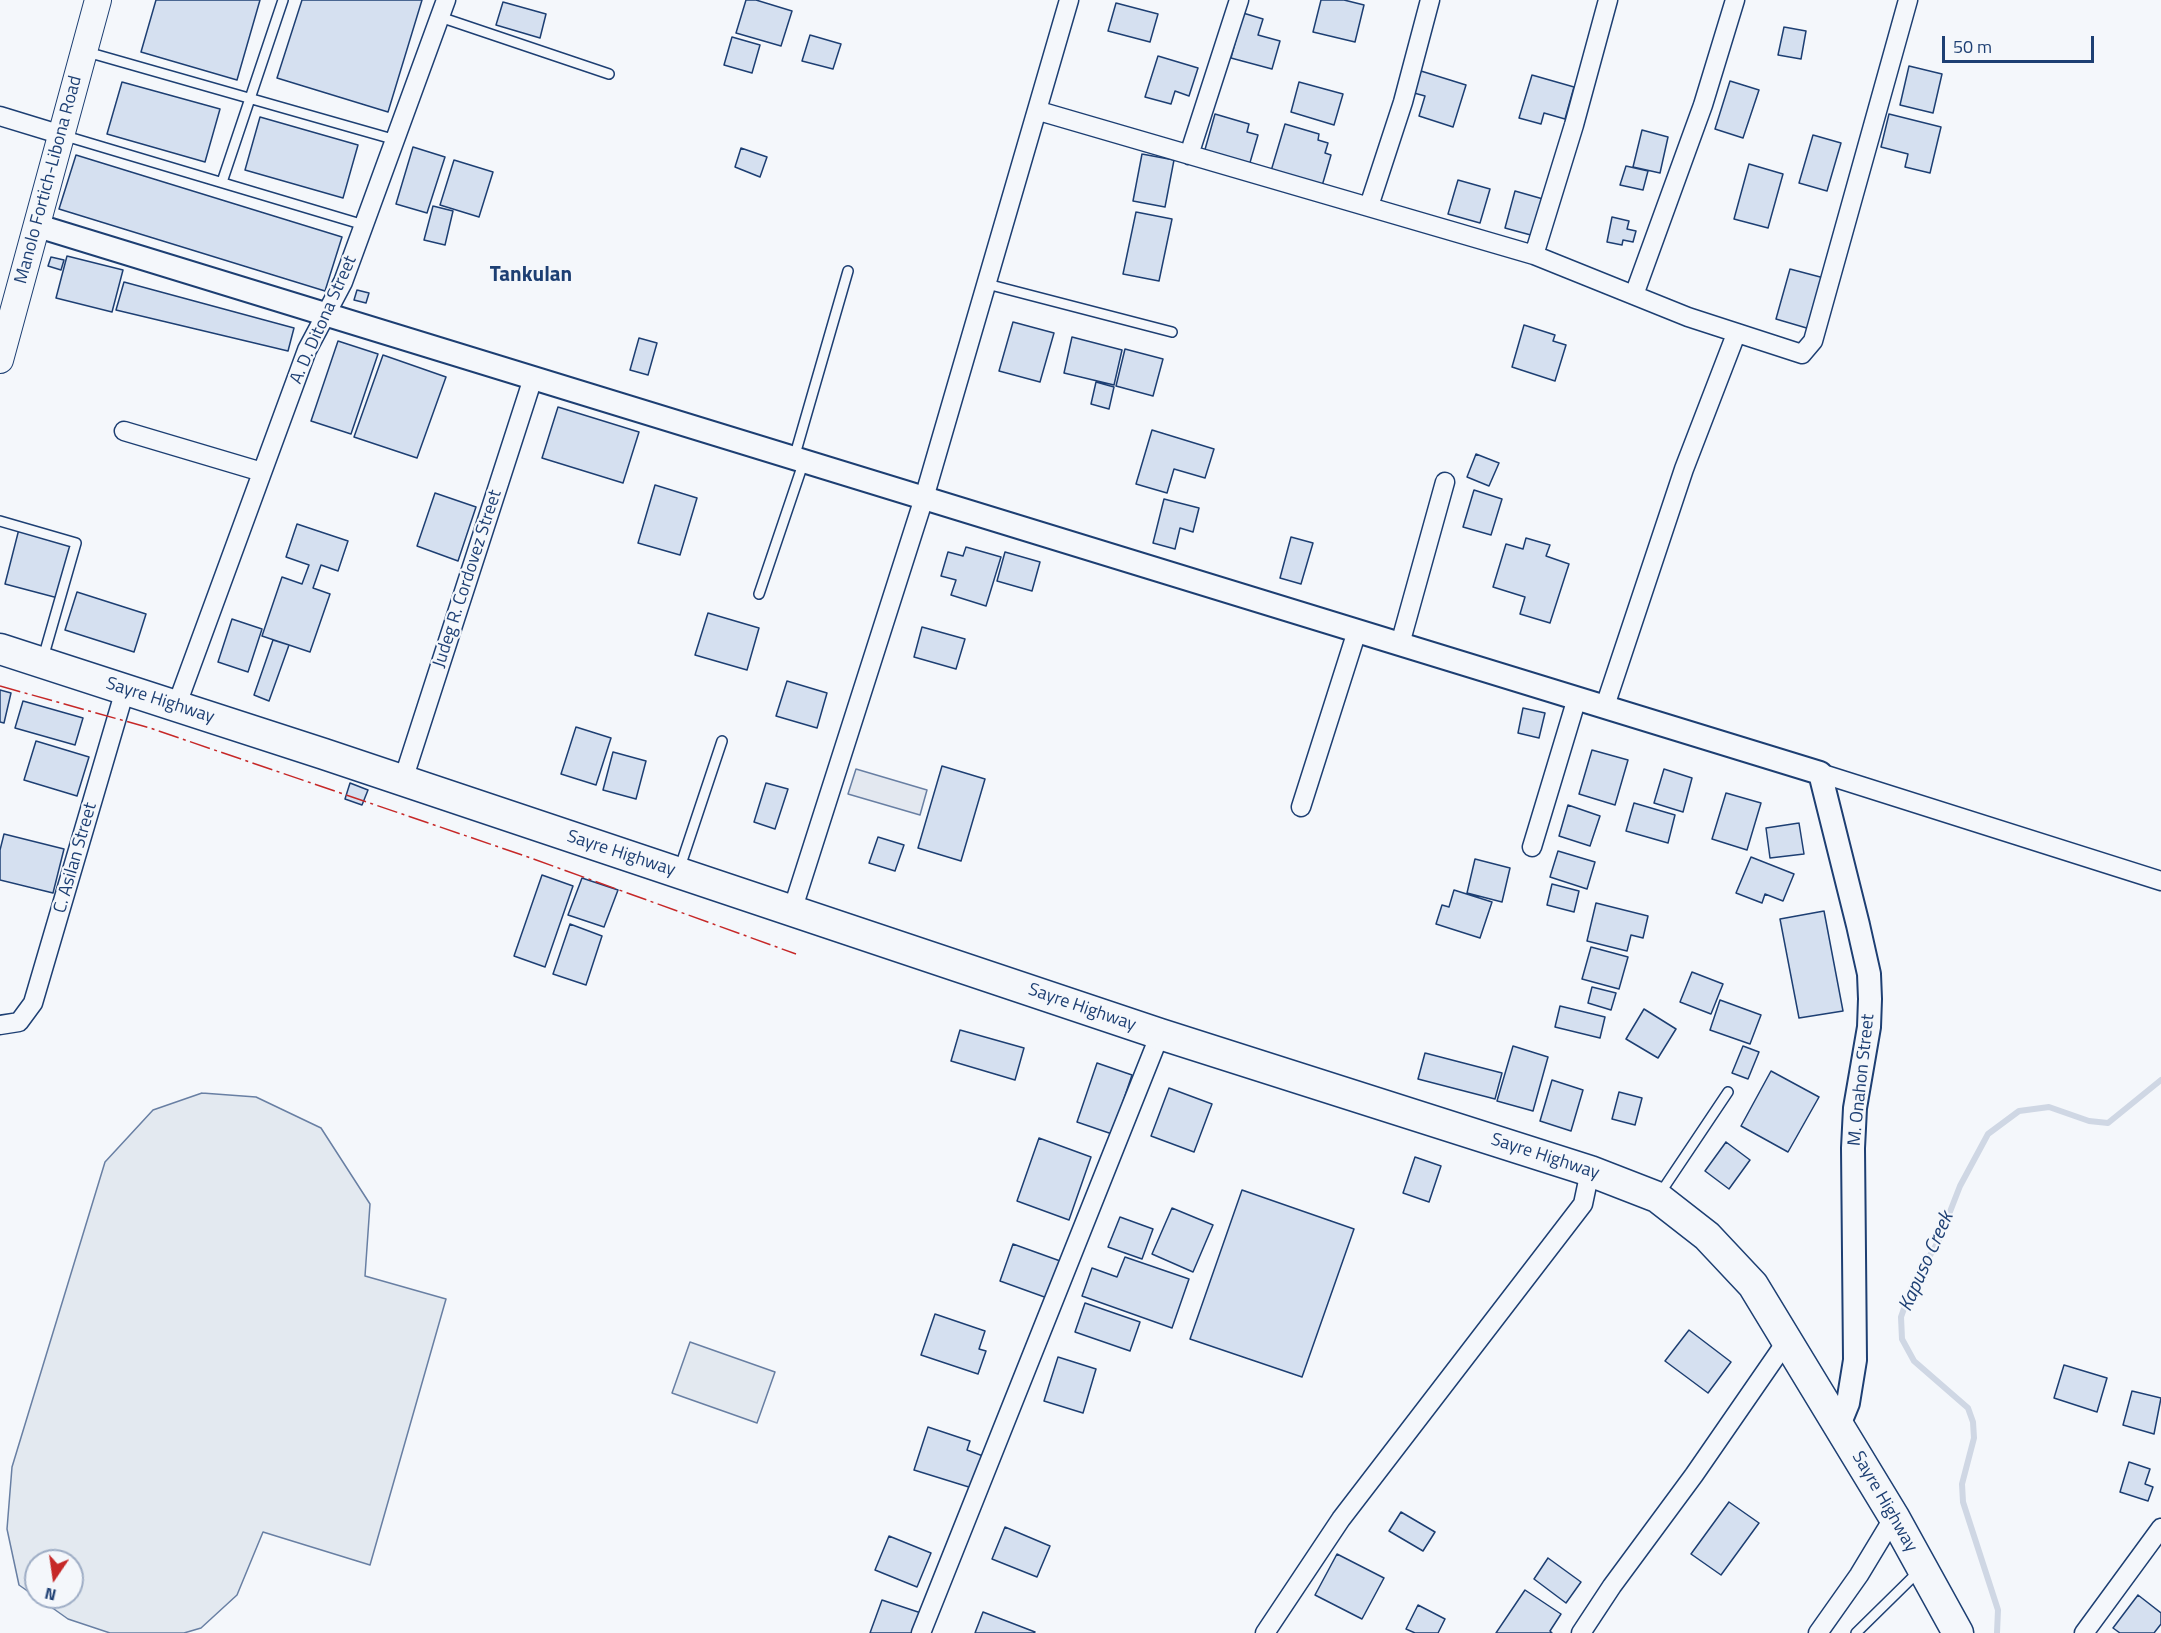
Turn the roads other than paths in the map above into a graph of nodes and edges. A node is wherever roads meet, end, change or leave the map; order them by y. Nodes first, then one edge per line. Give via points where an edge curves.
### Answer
1 (98, 0) edge
2 (283, 0) edge
3 (1069, 0) edge
4 (1239, 0) edge
5 (1430, 0) edge
6 (1608, 0) edge
7 (1735, 0) edge
8 (1908, 0) edge
9 (443, 9) edge
10 (84, 51) junction
11 (609, 74) dead end
12 (250, 98) junction
13 (1039, 111) junction
14 (0, 116) edge
15 (62, 135) junction
16 (397, 140) junction
17 (1189, 155) junction
18 (222, 182) junction
19 (1369, 207) junction
20 (364, 225) junction
21 (38, 226) junction
22 (1534, 255) junction
23 (848, 271) dead end
24 (987, 284) junction
25 (1634, 295) junction
26 (326, 313) junction
27 (1172, 332) dead end
28 (1736, 334) junction
29 (0, 360) edge
30 (533, 378) junction
31 (124, 431) dead end
32 (799, 459) junction
33 (262, 472) junction
34 (1445, 482) dead end
35 (924, 498) junction
36 (0, 521) edge
37 (759, 594) dead end
38 (1357, 631) junction
39 (1400, 644) junction
40 (0, 649) edge
41 (42, 663) junction
42 (125, 690) junction
43 (1577, 698) junction
44 (1605, 705) junction
45 (176, 707) junction
46 (722, 741) dead end
47 (1820, 773) junction
48 (403, 780) junction
49 (1301, 807) dead end
50 (1532, 847) dead end
51 (679, 873) junction
52 (2161, 881) edge
53 (792, 910) junction
54 (0, 1025) edge
55 (1160, 1034) junction
56 (1728, 1092) dead end
57 (1590, 1171) junction
58 (1657, 1197) junction
59 (1788, 1339) junction
60 (1839, 1425) junction
61 (1894, 1517) junction
62 (2161, 1528) edge
63 (1922, 1569) junction
64 (1955, 1632) edge
65 (921, 1633) edge
66 (1265, 1633) edge
67 (1581, 1633) edge
68 (1818, 1633) edge
69 (1856, 1633) edge
70 (2084, 1633) edge

1 - 10 main road, Manolo Fortich-Libona Road
2 - 12 lane
3 - 13 street
4 - 17 street
5 - 19 street via 1404,102
6 - 22 street
7 - 25 street via 1703,105
8 - 28 street via 1813,341 1805,352 1796,354
9 - 11 lane
9 - 16 street, A. D. Ditona Street
10 - 12 lane
10 - 15 main road, Manolo Fortich-Libona Road
12 - 16 lane
12 - 18 lane
13 - 17 street
13 - 24 street
14 - 15 street
15 - 18 lane
15 - 21 main road, Manolo Fortich-Libona Road
16 - 20 street, A. D. Ditona Street
17 - 19 street
18 - 20 lane
19 - 22 street
20 - 26 street, A. D. Ditona Street via 343,282
21 - 26 street
21 - 29 main road, Manolo Fortich-Libona Road
22 - 25 street
23 - 32 lane
24 - 27 lane
24 - 35 street
25 - 28 street
26 - 30 street
26 - 33 street, A. D. Ditona Street via 307,350
28 - 44 street via 1684,469
30 - 32 street
30 - 48 street, Judeg R. Cordovez Street
31 - 33 street
32 - 35 street
32 - 37 lane
33 - 45 street, A. D. Ditona Street
34 - 39 street
35 - 38 street
35 - 53 street
36 - 41 lane via 76,543
38 - 39 street
38 - 49 street
39 - 43 street
40 - 41 highway, Sayre Highway
41 - 42 highway, Sayre Highway
42 - 45 highway, Sayre Highway
42 - 54 street, C. Asilan Street via 33,1003 19,1022
43 - 44 street
43 - 50 street
44 - 47 street
45 - 48 highway, Sayre Highway
46 - 51 lane
47 - 52 street
47 - 60 street, M. Onahon Street via 1869,974 1870,999 1853,1148 1855,1360 1848,1403
48 - 51 highway, Sayre Highway
51 - 53 highway, Sayre Highway
53 - 55 highway, Sayre Highway
55 - 57 highway, Sayre Highway
55 - 65 street
56 - 58 lane
57 - 58 highway, Sayre Highway
57 - 66 street via 1583,1204 1341,1519
58 - 59 highway, Sayre Highway via 1707,1236 1745,1277
59 - 60 highway, Sayre Highway
59 - 67 street
60 - 61 highway, Sayre Highway
61 - 63 highway, Sayre Highway
61 - 68 street
62 - 70 street
63 - 64 highway, Sayre Highway
63 - 69 lane

